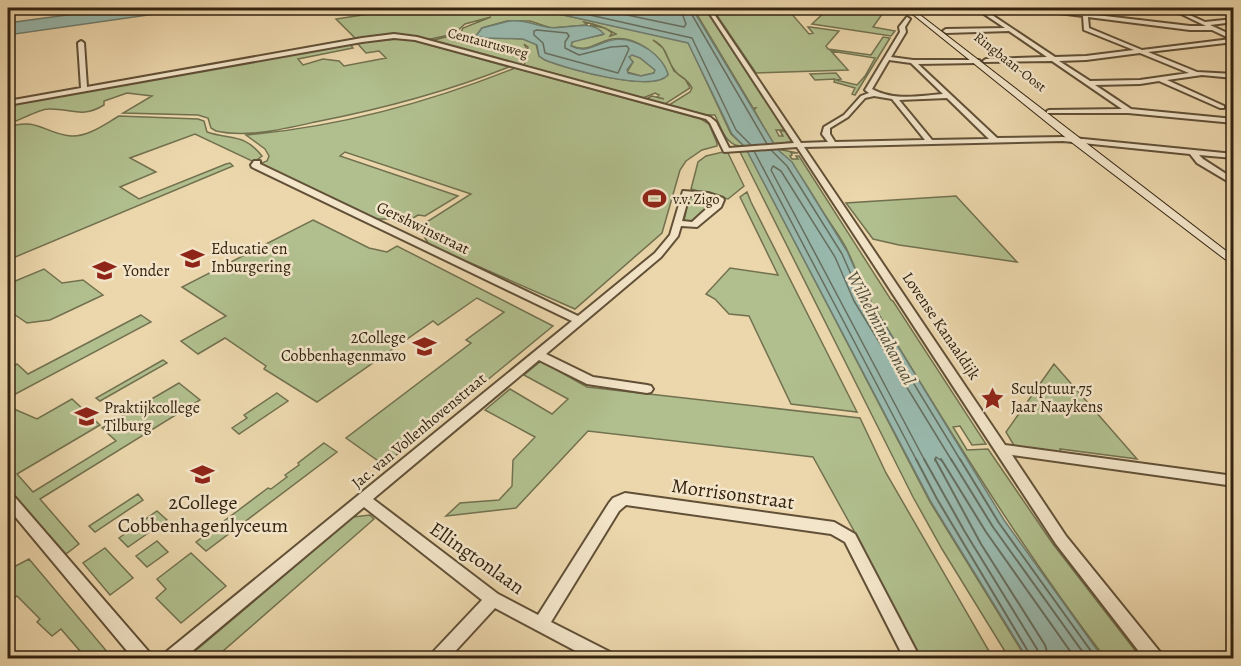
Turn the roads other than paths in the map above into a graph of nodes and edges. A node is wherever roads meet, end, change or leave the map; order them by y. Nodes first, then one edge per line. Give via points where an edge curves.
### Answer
1 (708, 8) edge
2 (908, 8) edge
3 (917, 8) edge
4 (984, 8) edge
5 (1026, 8) edge
6 (1171, 8) edge
7 (1085, 12) edge
8 (907, 19) dead end
9 (1233, 20) edge
10 (1204, 24) junction
11 (1212, 28) junction
12 (1009, 30) junction
13 (946, 31) junction
14 (1233, 39) edge
15 (81, 43) dead end
16 (1140, 51) junction
17 (889, 58) junction
18 (1051, 59) junction
19 (981, 61) junction
20 (913, 62) junction
21 (1197, 74) junction
22 (1233, 76) edge
23 (1160, 79) junction
24 (1088, 83) junction
25 (84, 90) junction
26 (870, 92) junction
27 (950, 96) junction
28 (893, 98) junction
29 (8, 103) edge
30 (1222, 107) junction
31 (1233, 108) edge
32 (1128, 111) junction
33 (1049, 112) junction
34 (1233, 120) edge
35 (995, 140) junction
36 (1078, 140) junction
37 (930, 142) junction
38 (833, 144) junction
39 (798, 146) junction
40 (1192, 151) junction
41 (1233, 156) edge
42 (257, 163) dead end
43 (1233, 183) edge
44 (677, 223) junction
45 (1233, 252) edge
46 (1233, 263) edge
47 (578, 320) junction
48 (537, 354) junction
49 (647, 389) dead end
50 (1001, 449) junction
51 (1233, 481) edge
52 (8, 499) edge
53 (363, 499) junction
54 (493, 599) junction
55 (540, 625) junction
56 (144, 658) edge
57 (172, 658) edge
58 (439, 658) edge
59 (604, 658) edge
60 (912, 658) edge
61 (1154, 658) edge

1 - 39 street, Lovense Kanaaldijk
2 - 19 main road, Ringbaan-Oost
3 - 13 main road, Ringbaan-Oost
4 - 12 street
5 - 7 street
6 - 10 street
7 - 11 street
7 - 16 street via 1086,29
8 - 17 street
9 - 10 street
10 - 11 street
11 - 14 street
12 - 13 street
12 - 18 street
13 - 19 main road, Ringbaan-Oost
14 - 16 street
15 - 25 street
16 - 18 street
16 - 21 street
17 - 20 street
17 - 26 street
18 - 19 street
18 - 24 street
19 - 20 street
19 - 33 main road, Ringbaan-Oost
19 - 36 main road, Ringbaan-Oost
20 - 27 street
21 - 22 street
21 - 23 street
23 - 24 street
23 - 30 street
24 - 32 street
25 - 29 street, Centaurusweg
25 - 39 street, Centaurusweg via 402,36 708,118 727,150
26 - 28 street
26 - 38 street via 846,116 827,127 826,134
27 - 28 street
27 - 35 street
28 - 37 street
30 - 31 street
30 - 34 street
32 - 33 street
32 - 34 street
33 - 36 main road, Ringbaan-Oost
35 - 36 street, Centaurusweg
35 - 37 street, Centaurusweg
36 - 40 street, Centaurusweg
36 - 45 main road, Ringbaan-Oost
36 - 46 main road, Ringbaan-Oost
37 - 38 street, Centaurusweg
38 - 39 street, Centaurusweg
39 - 50 street, Lovense Kanaaldijk
40 - 41 street, Centaurusweg
40 - 43 street
42 - 47 street, Gershwinstraat
44 - 44 street, Jac. van Vollenhovenstraat via 694,225 720,200 686,193
44 - 47 street, Jac. van Vollenhovenstraat via 674,236 658,255
47 - 48 street, Jac. van Vollenhovenstraat
48 - 49 street via 591,381
48 - 53 street, Jac. van Vollenhovenstraat
50 - 51 street
50 - 61 street, Lovense Kanaaldijk via 1061,540
52 - 56 street
53 - 54 street, Ellingtonlaan
53 - 57 street, Jac. van Vollenhovenstraat
54 - 55 street, Ellingtonlaan
54 - 58 street
55 - 59 street, Ellingtonlaan
55 - 60 street, Morrisonstraat via 614,507 625,499 843,531

